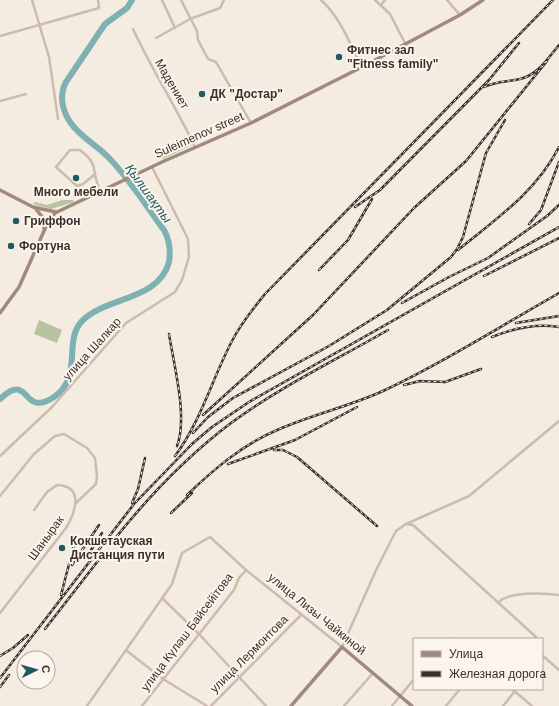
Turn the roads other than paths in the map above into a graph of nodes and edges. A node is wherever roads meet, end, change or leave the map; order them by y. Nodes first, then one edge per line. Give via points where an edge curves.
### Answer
1 (32, 0) edge
2 (98, 0) edge
3 (162, 0) edge
4 (181, 0) edge
5 (224, 0) edge
6 (322, 0) edge
7 (376, 0) edge
8 (384, 0) edge
9 (447, 0) edge
10 (483, 0) edge
11 (381, 5) junction
12 (460, 15) junction
13 (190, 19) junction
14 (39, 25) junction
15 (174, 28) junction
16 (133, 29) dead end
17 (0, 36) edge
18 (156, 38) dead end
19 (406, 45) junction
20 (362, 68) junction
21 (26, 94) dead end
22 (0, 101) edge
23 (58, 119) dead end
24 (251, 123) junction
25 (195, 147) junction
26 (152, 167) junction
27 (94, 175) junction
28 (0, 190) edge
29 (101, 192) junction
30 (34, 207) junction
31 (57, 212) junction
32 (44, 233) junction
33 (0, 313) edge
34 (559, 421) edge
35 (0, 456) edge
36 (0, 496) edge
37 (76, 504) junction
38 (34, 510) dead end
39 (406, 524) junction
40 (246, 570) junction
41 (559, 595) edge
42 (163, 598) junction
43 (498, 603) junction
44 (0, 613) edge
45 (301, 615) junction
46 (199, 634) junction
47 (536, 637) dead end
48 (342, 647) junction
49 (127, 651) junction
50 (543, 656) edge
51 (559, 670) edge
52 (372, 673) junction
53 (238, 678) junction
54 (163, 679) junction
55 (413, 680) edge
56 (459, 690) edge
57 (515, 692) joint
58 (400, 696) junction
59 (87, 706) edge
60 (142, 706) edge
61 (207, 706) edge
62 (211, 706) edge
63 (266, 706) edge
64 (291, 706) edge
65 (344, 706) edge
66 (392, 706) edge
67 (412, 706) edge
68 (446, 706) edge
69 (502, 706) edge
70 (532, 706) edge

1 - 14 street
2 - 14 street via 99,8
3 - 15 street
4 - 13 street
5 - 13 street via 220,8
6 - 20 street via 341,26
7 - 11 street
8 - 11 street
9 - 12 street
10 - 12 street, Suleimenov street
11 - 19 street via 390,14
12 - 19 street, Suleimenov street
13 - 15 street
13 - 24 street via 208,59 216,62
14 - 17 street
14 - 23 street via 49,57
15 - 18 street
16 - 25 street, Мадениет
19 - 20 street, Suleimenov street
20 - 24 street, Suleimenov street
21 - 22 street
24 - 25 street, Suleimenov street
25 - 26 street, Suleimenov street
26 - 29 street, Suleimenov street
26 - 35 street, улица Шалкар via 188,238 190,257 182,280 175,292 126,322 52,407
27 - 27 street via 78,186 56,167 67,152 77,149 93,162
27 - 29 street
28 - 30 street
29 - 31 street, Suleimenov street
30 - 31 street
30 - 32 street via 43,218
31 - 32 street via 50,218
32 - 33 street via 19,287
34 - 39 street via 469,496
36 - 37 street via 34,454 55,436 64,434 88,448 94,458 97,482
37 - 38 street via 72,492 56,485 47,492
37 - 44 street, Шанырак via 66,528
39 - 43 street via 413,526
39 - 48 street via 396,531
40 - 42 street, улица Лизы Чайкиной via 210,537 182,553 172,584
40 - 45 street, улица Лизы Чайкиной
40 - 46 street, улица Күләш Байсейітова via 234,590
41 - 43 street via 532,594 503,598
42 - 46 street
42 - 49 street
43 - 47 street
45 - 48 street, улица Лизы Чайкиной
45 - 53 street, улица Лермонтова
46 - 53 street
46 - 54 street, улица Күләш Байсейітова
48 - 52 street, улица Лизы Чайкиной
48 - 64 street
49 - 54 street
49 - 59 street
50 - 51 street
52 - 58 street, улица Лизы Чайкиной
52 - 65 street
53 - 62 street, улица Лермонтова
53 - 63 street
54 - 60 street, улица Күләш Байсейітова
54 - 61 street
55 - 58 street
56 - 68 street
57 - 69 street
57 - 70 street
58 - 66 street
58 - 67 street, улица Лизы Чайкиной

